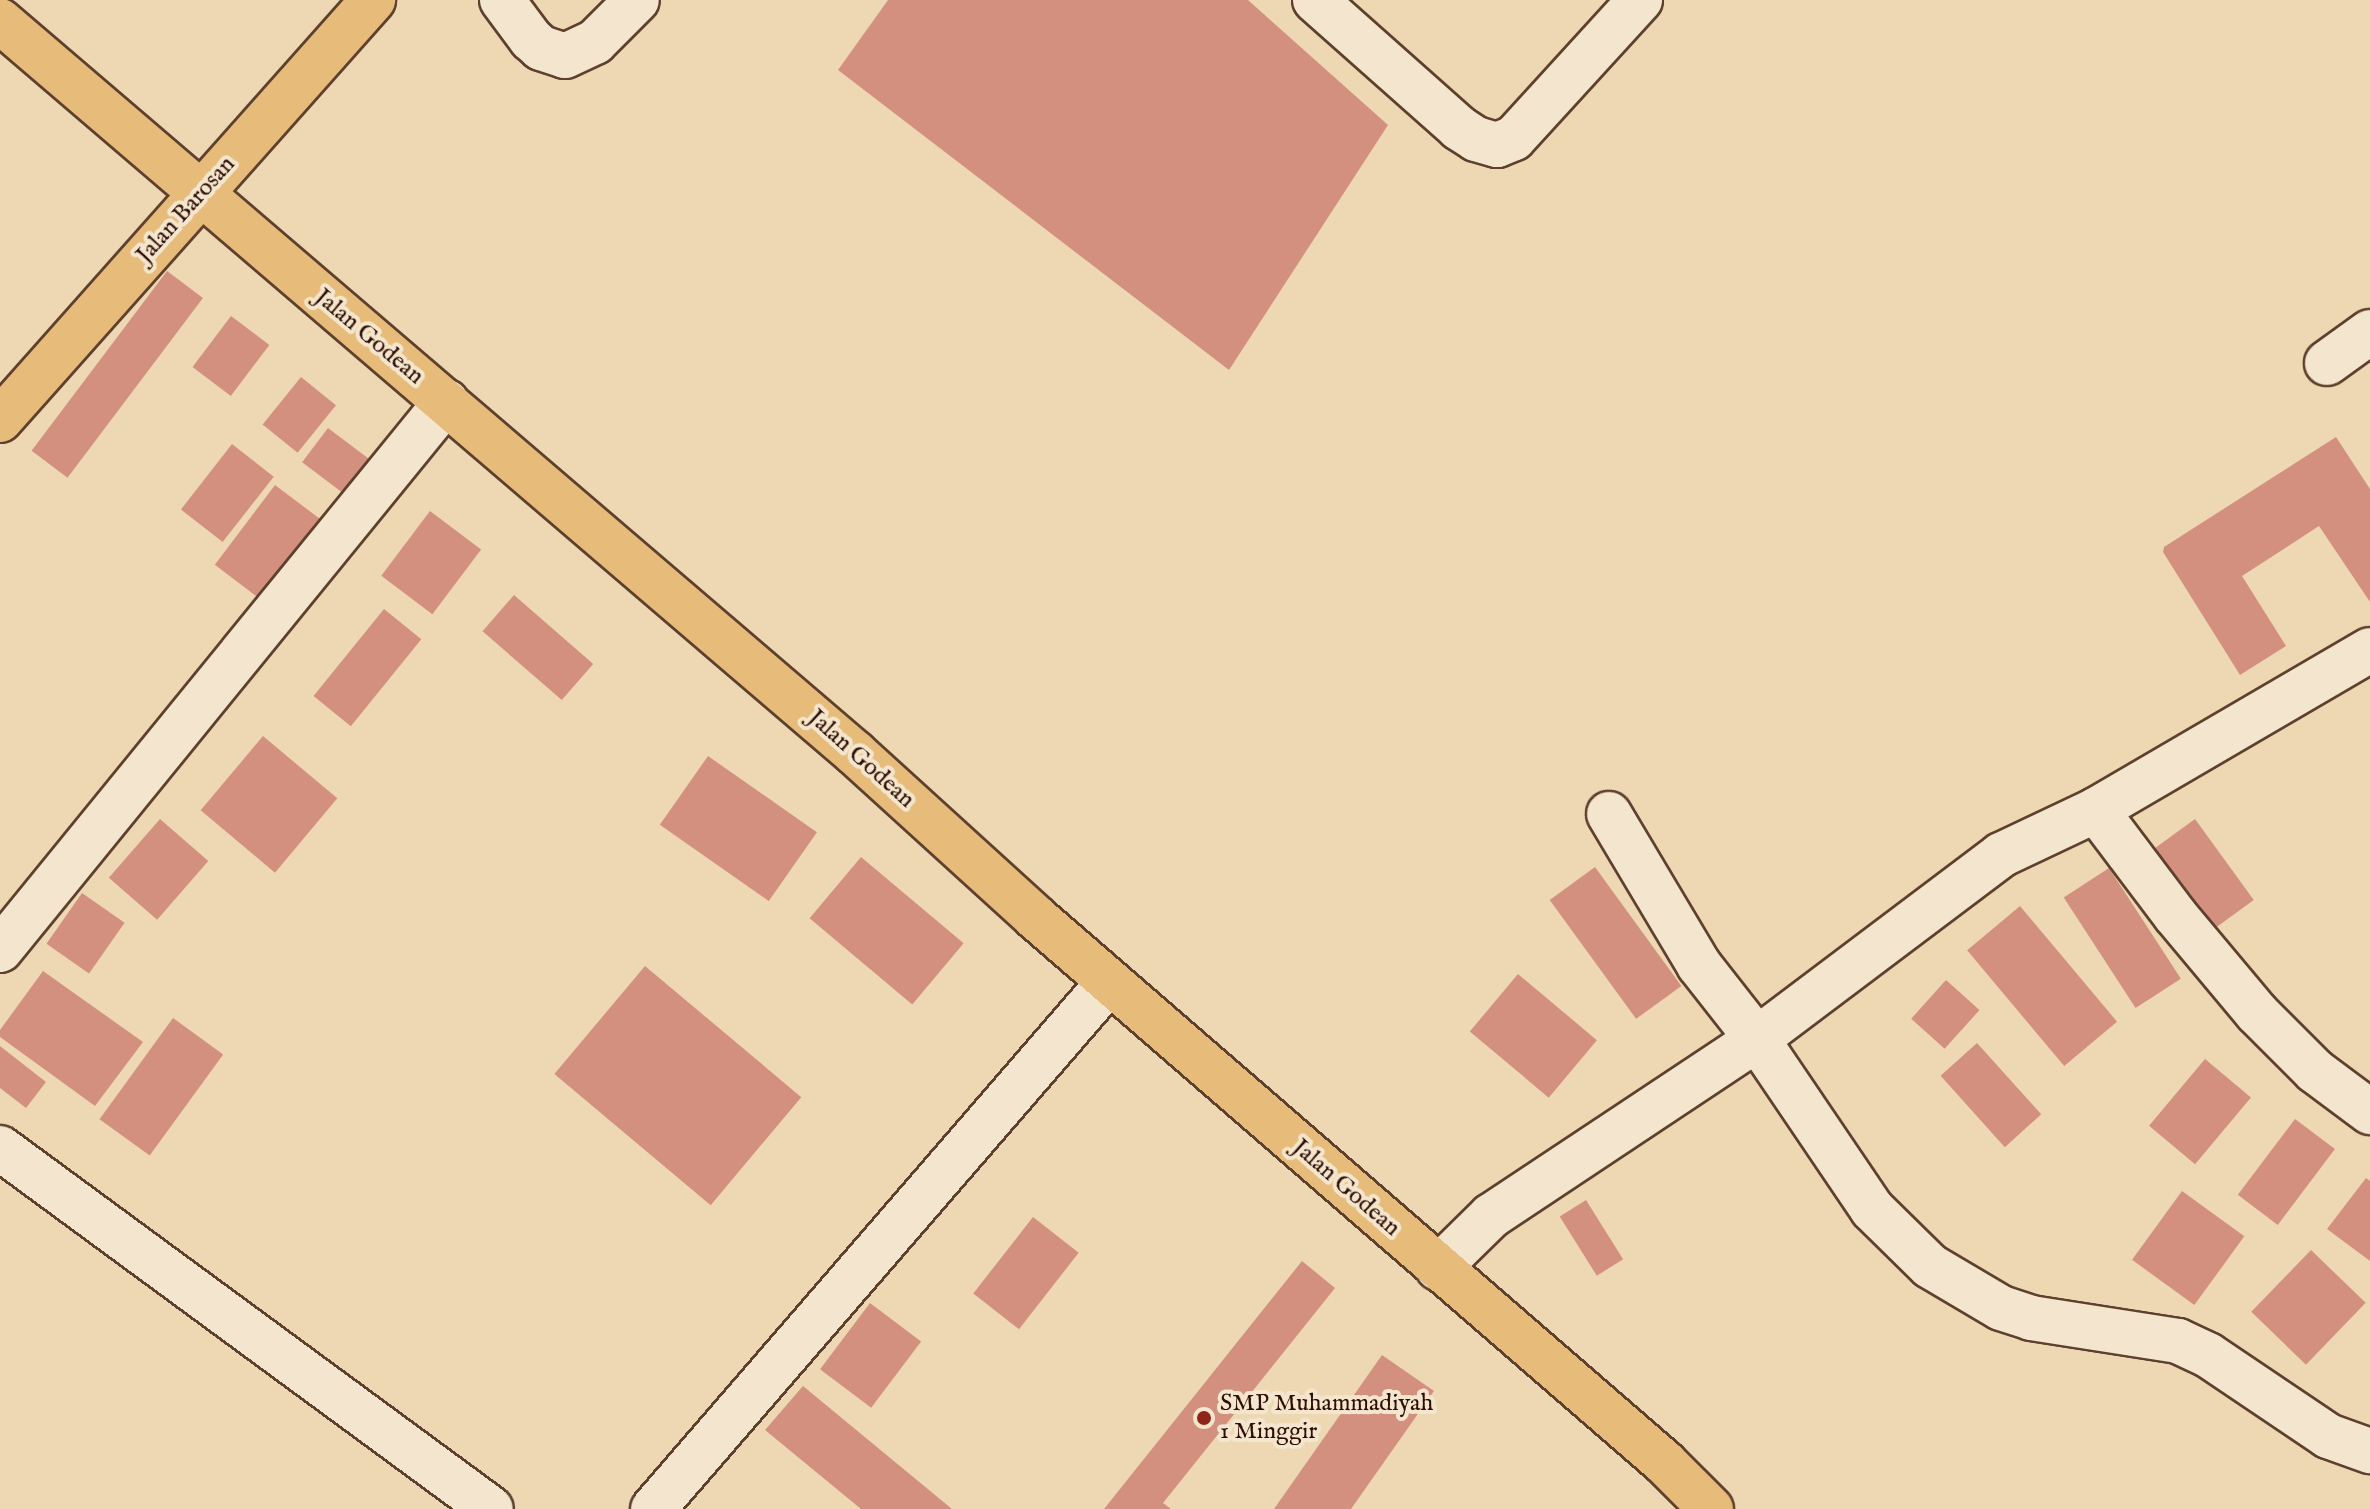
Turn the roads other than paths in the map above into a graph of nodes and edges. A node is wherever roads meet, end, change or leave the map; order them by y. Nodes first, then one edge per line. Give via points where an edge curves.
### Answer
1 (373, 0) edge
2 (502, 0) edge
3 (637, 0) edge
4 (1315, 0) edge
5 (1640, 0) edge
6 (0, 21) edge
7 (201, 194) junction
8 (2370, 332) edge
9 (2327, 363) dead end
10 (446, 402) junction
11 (0, 420) edge
12 (2370, 650) edge
13 (2096, 810) junction
14 (1609, 814) dead end
15 (0, 950) edge
16 (1109, 982) junction
17 (1757, 1039) junction
18 (2370, 1112) edge
19 (0, 1148) edge
20 (1438, 1268) junction
21 (2370, 1451) edge
22 (491, 1509) edge
23 (653, 1509) edge
24 (1711, 1509) edge

1 - 7 main road, Jalan Barosan
2 - 3 street via 541,48 565,56 595,42
4 - 5 street via 1459,128 1497,145 1514,138
6 - 7 main road, Jalan Godean
7 - 10 main road, Jalan Godean
7 - 11 main road, Jalan Barosan
8 - 9 street
10 - 15 street
10 - 16 main road, Jalan Godean via 855,753
12 - 13 street
13 - 17 street via 2001,855
13 - 18 street via 2257,1013 2315,1071
14 - 17 street via 1699,965
16 - 20 main road, Jalan Godean
16 - 23 street
17 - 20 street via 1491,1216
17 - 21 street via 1872,1209 1930,1266 2001,1308 2031,1318 2178,1341 2208,1355 2328,1436
19 - 22 street
20 - 24 main road, Jalan Godean via 1665,1463

